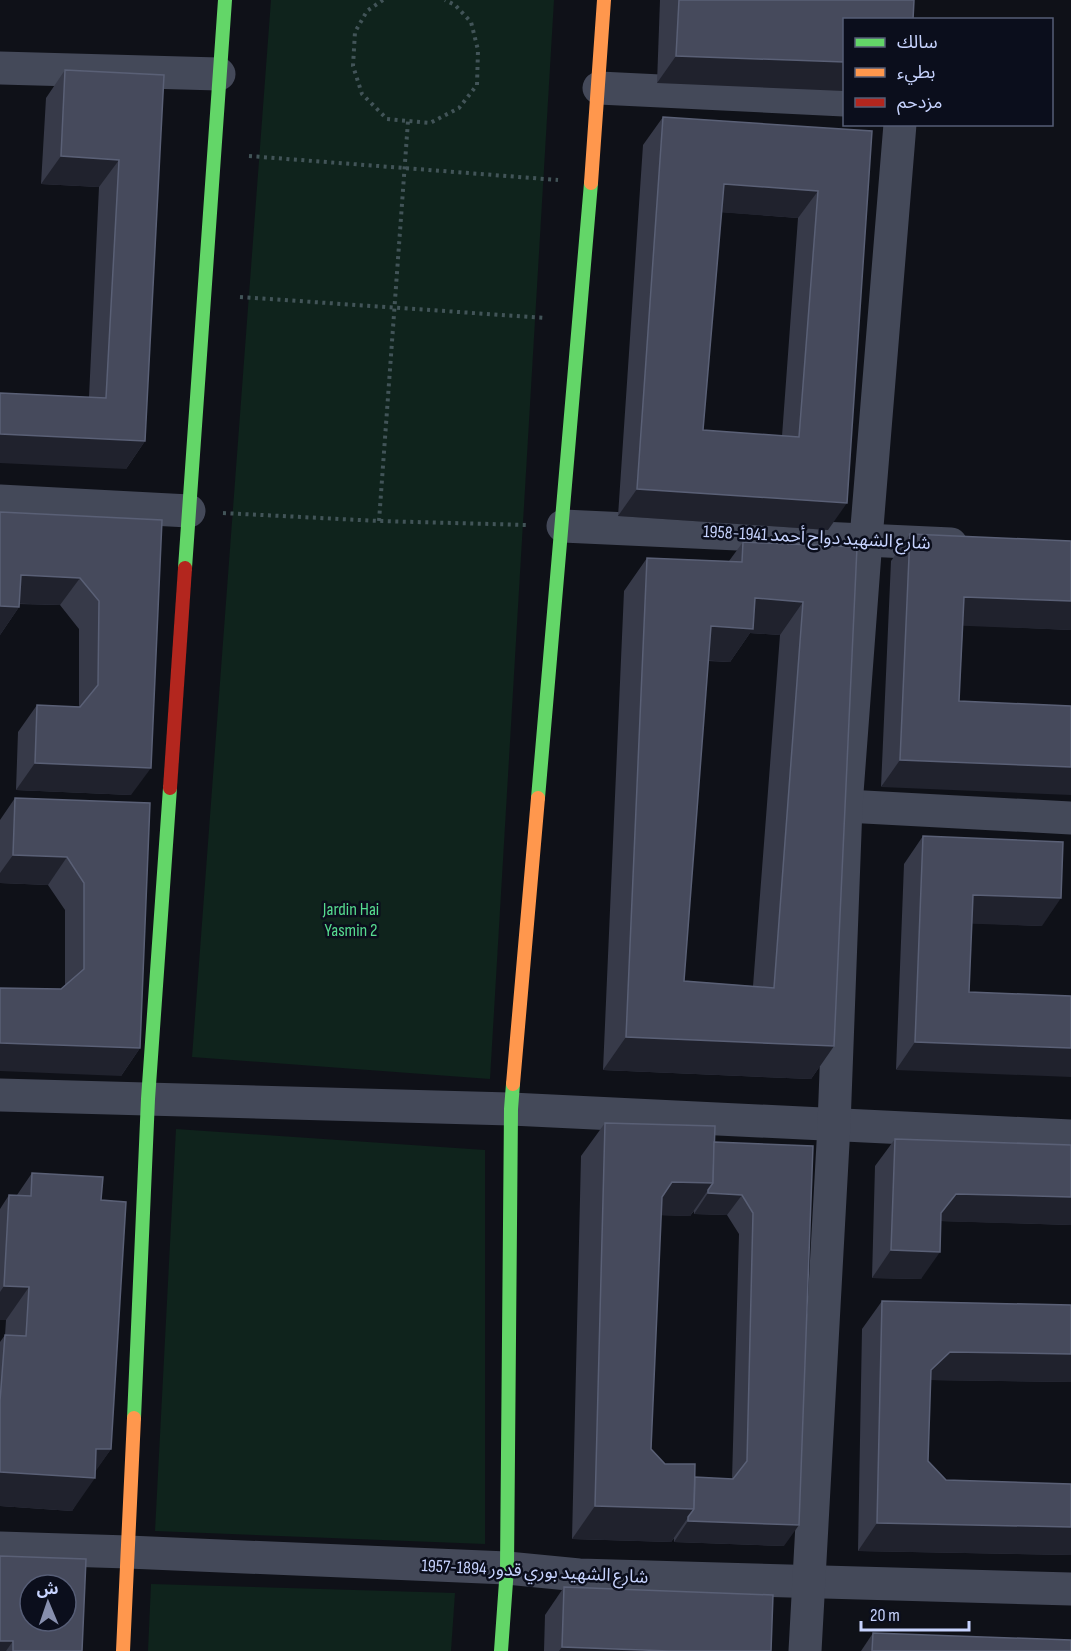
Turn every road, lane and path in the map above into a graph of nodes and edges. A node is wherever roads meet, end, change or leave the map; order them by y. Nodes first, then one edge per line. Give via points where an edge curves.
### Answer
1 (225, 0) edge
2 (383, 0) edge
3 (445, 0) edge
4 (604, 0) edge
5 (0, 68) edge
6 (219, 75) junction
7 (599, 88) junction
8 (843, 100) edge
9 (408, 121) junction
10 (900, 126) edge
11 (213, 154) junction
12 (404, 167) junction
13 (592, 183) junction
14 (203, 295) junction
15 (394, 307) junction
16 (580, 320) junction
17 (0, 501) edge
18 (189, 511) junction
19 (380, 521) junction
20 (563, 526) junction
21 (866, 539) junction
22 (980, 545) edge
23 (846, 806) junction
24 (1071, 818) edge
25 (0, 1095) edge
26 (148, 1099) junction
27 (511, 1108) junction
28 (834, 1125) junction
29 (1071, 1136) edge
30 (0, 1548) edge
31 (128, 1552) junction
32 (507, 1568) junction
33 (810, 1582) junction
34 (1071, 1589) edge
35 (123, 1651) edge
36 (501, 1651) edge
37 (805, 1651) edge

1 - 6 street
2 - 9 path via 367,12 354,32 353,66 362,94 387,119
3 - 9 path via 471,22 478,50 477,85 459,108 430,123
4 - 7 street
5 - 6 street
6 - 11 street
7 - 8 street
7 - 13 street
9 - 12 path
10 - 21 street
11 - 12 path
11 - 14 street
12 - 13 path
12 - 15 path
13 - 16 street
14 - 15 path
14 - 18 street
15 - 16 path
15 - 19 path
16 - 20 street
17 - 18 street
18 - 19 path
18 - 26 street
19 - 20 path
20 - 21 street, شارع الشهيد دواح أحمد 1941-1958
20 - 27 street
21 - 22 street, شارع الشهيد دواح أحمد 1941-1958
21 - 23 street
23 - 24 street
23 - 28 street
25 - 26 street
26 - 27 street
26 - 31 street
27 - 28 street
27 - 32 street
28 - 29 street
28 - 33 street
30 - 31 street, شارع الشهيد بوري قدور 1894-1957
31 - 32 street, شارع الشهيد بوري قدور 1894-1957
31 - 35 street
32 - 33 street, شارع الشهيد بوري قدور 1894-1957 via 579,1575
32 - 36 street
33 - 34 street, شارع الشهيد بوري قدور 1894-1957
33 - 37 street

